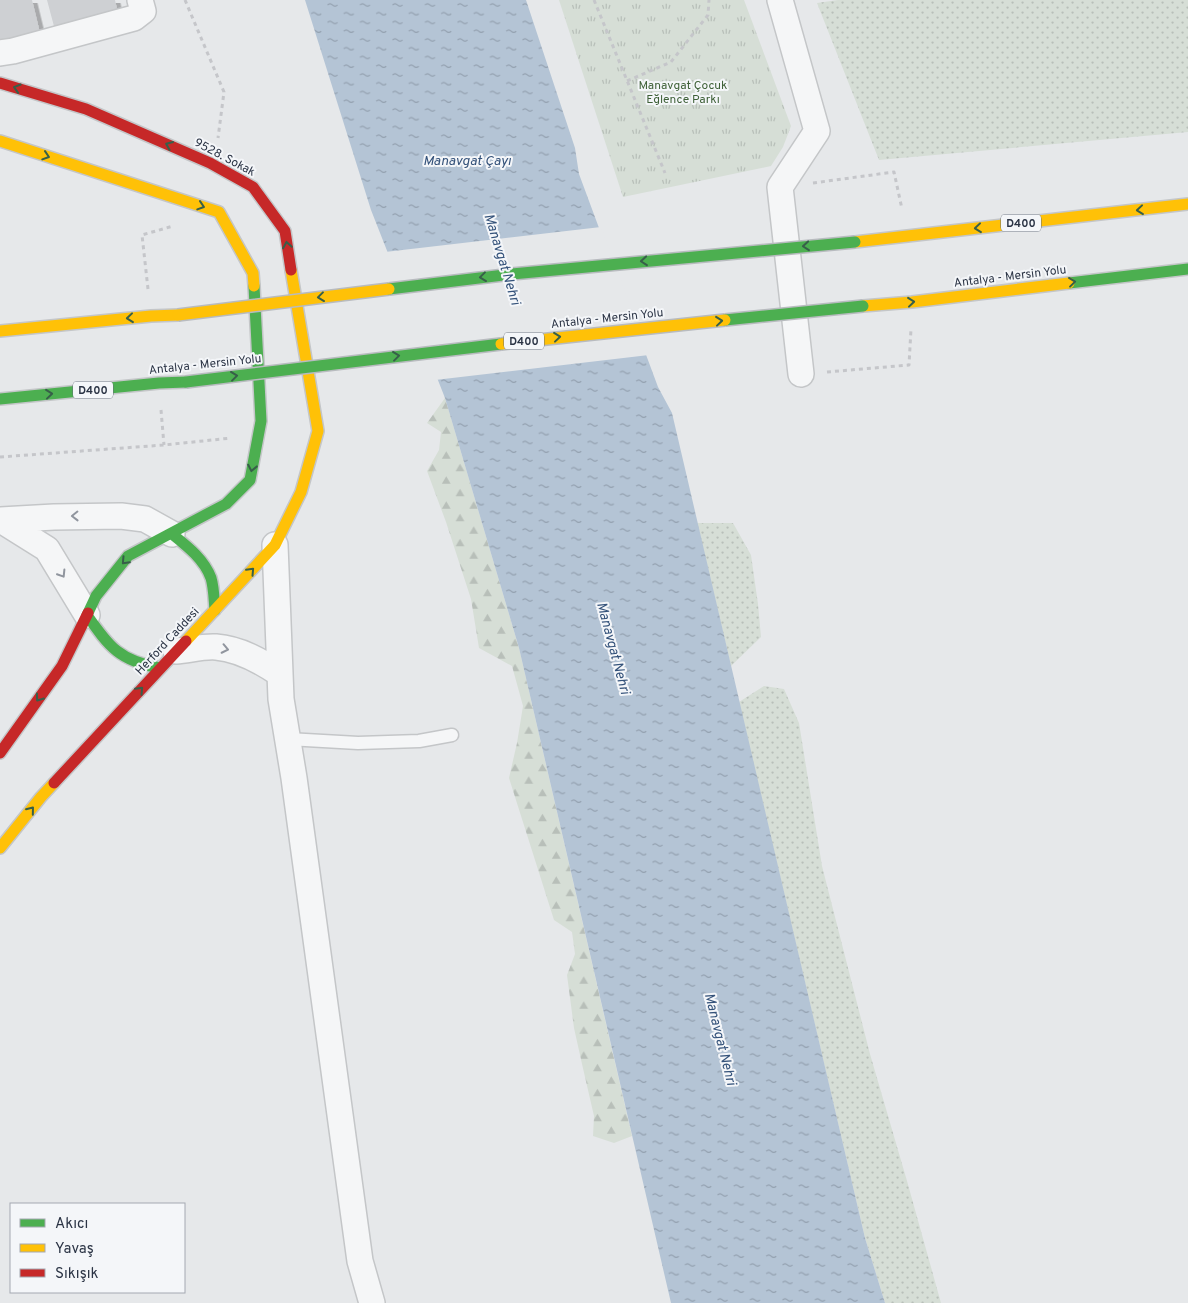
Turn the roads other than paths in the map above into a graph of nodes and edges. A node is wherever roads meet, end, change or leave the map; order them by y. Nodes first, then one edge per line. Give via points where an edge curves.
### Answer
1 (140, 0) edge
2 (780, 0) edge
3 (0, 53) edge
4 (0, 83) edge
5 (0, 141) edge
6 (1188, 204) edge
7 (1188, 268) edge
8 (0, 331) edge
9 (801, 374) road end
10 (0, 399) edge
11 (318, 431) joint
12 (0, 520) edge
13 (172, 534) junction
14 (275, 545) junction
15 (215, 610) junction
16 (87, 615) junction
17 (168, 660) junction
18 (280, 674) junction
19 (452, 735) dead end
20 (288, 739) junction
21 (0, 753) edge
22 (0, 848) edge
23 (372, 1303) edge

1 - 3 street via 143,11 134,18
2 - 9 street via 817,131 780,187
11 -> 4 main road, 9528. Sokak via 285,231 253,187 210,162 86,109
5 -> 13 main road via 219,212 253,273 261,421 250,480 226,504
6 -> 8 main road, D400, bridge via 855,242 512,274 178,315
10 -> 7 main road, Antalya - Mersin Yolu / D400, bridge via 186,382 532,340 912,302
11 - 14 main road, Herford Caddesi via 301,492
13 -> 12 street via 145,519 121,516
12 -> 16 street via 47,549
13 - 15 main road via 200,559 211,579
13 -> 16 main road via 128,556 96,596
15 -> 14 main road, Herford Caddesi
14 - 18 street
15 - 17 main road, Herford Caddesi
16 - 17 main road via 120,656 145,666
16 -> 21 main road via 62,666
17 -> 18 street via 214,647 263,662
22 -> 17 main road, Herford Caddesi via 41,797
18 - 20 street
19 - 20 lane via 419,741 358,744
20 - 23 street via 360,1261

